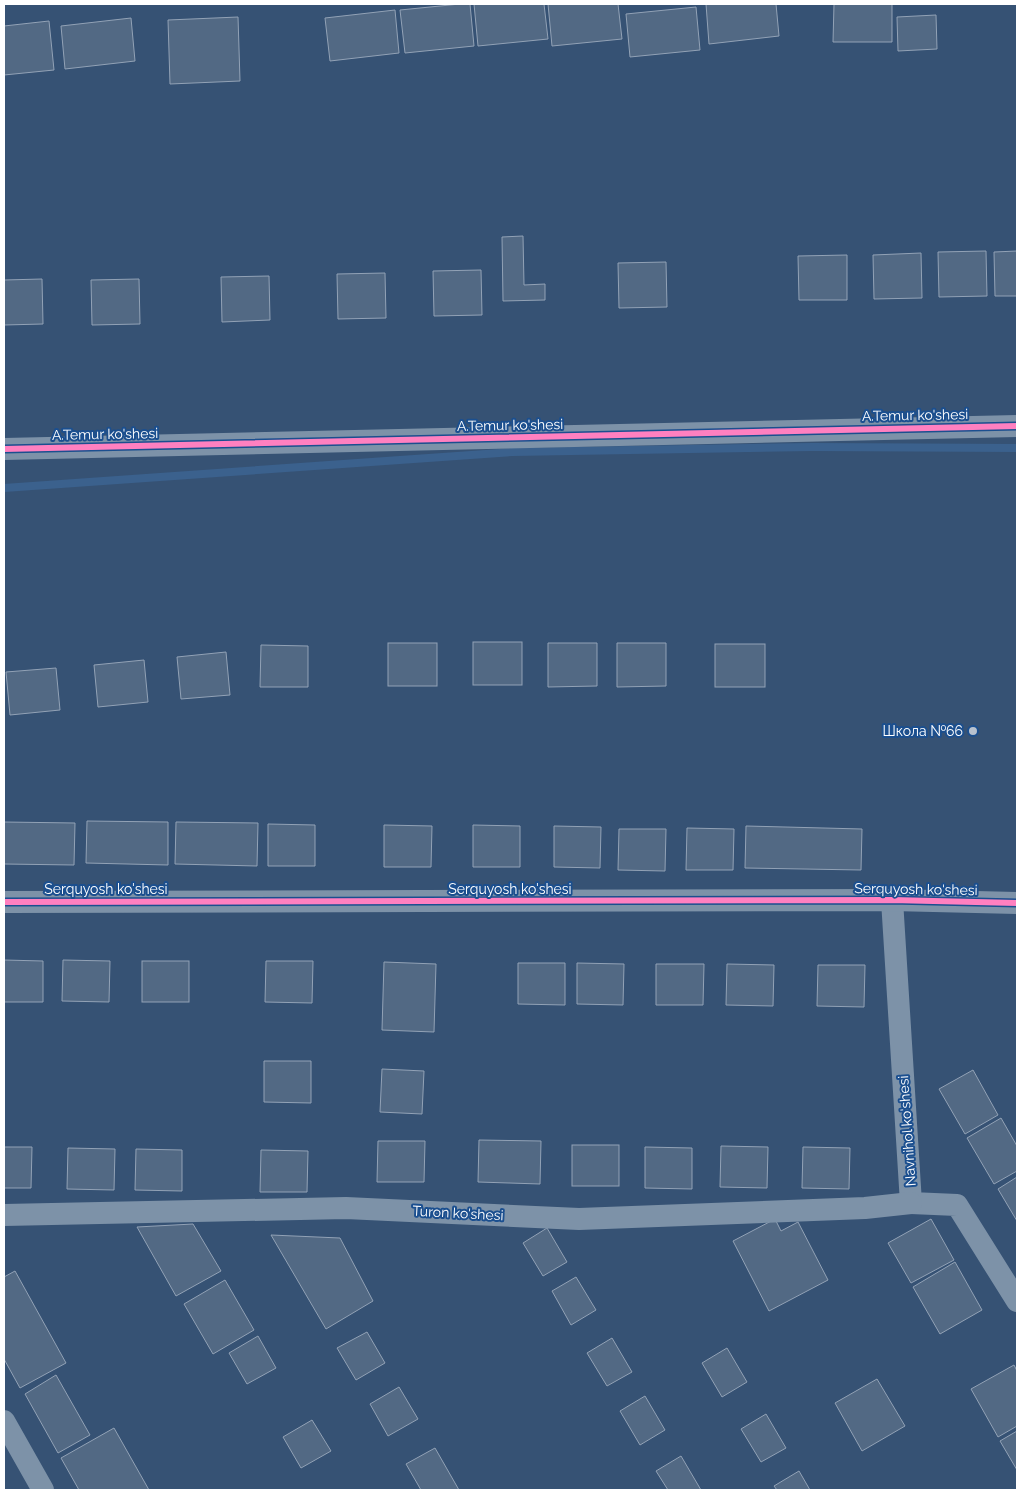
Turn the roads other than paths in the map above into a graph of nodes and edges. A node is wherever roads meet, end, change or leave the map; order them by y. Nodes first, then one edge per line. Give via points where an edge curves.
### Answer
1 (1017, 426) edge
2 (4, 449) edge
3 (892, 900) junction
4 (4, 902) edge
5 (1017, 903) edge
6 (911, 1203) junction
7 (4, 1215) edge
8 (1017, 1301) edge
9 (4, 1421) edge
10 (43, 1490) edge

1 - 2 street, A.Temur ko'shesi
3 - 4 street, Serquyosh ko'shesi
3 - 5 street, Serquyosh ko'shesi
3 - 6 street, Navnihol ko'shesi
6 - 7 street, Turon ko'shesi via 865,1208 579,1219 346,1208
6 - 8 street, Navnihol ko'shesi via 956,1205
9 - 10 street

